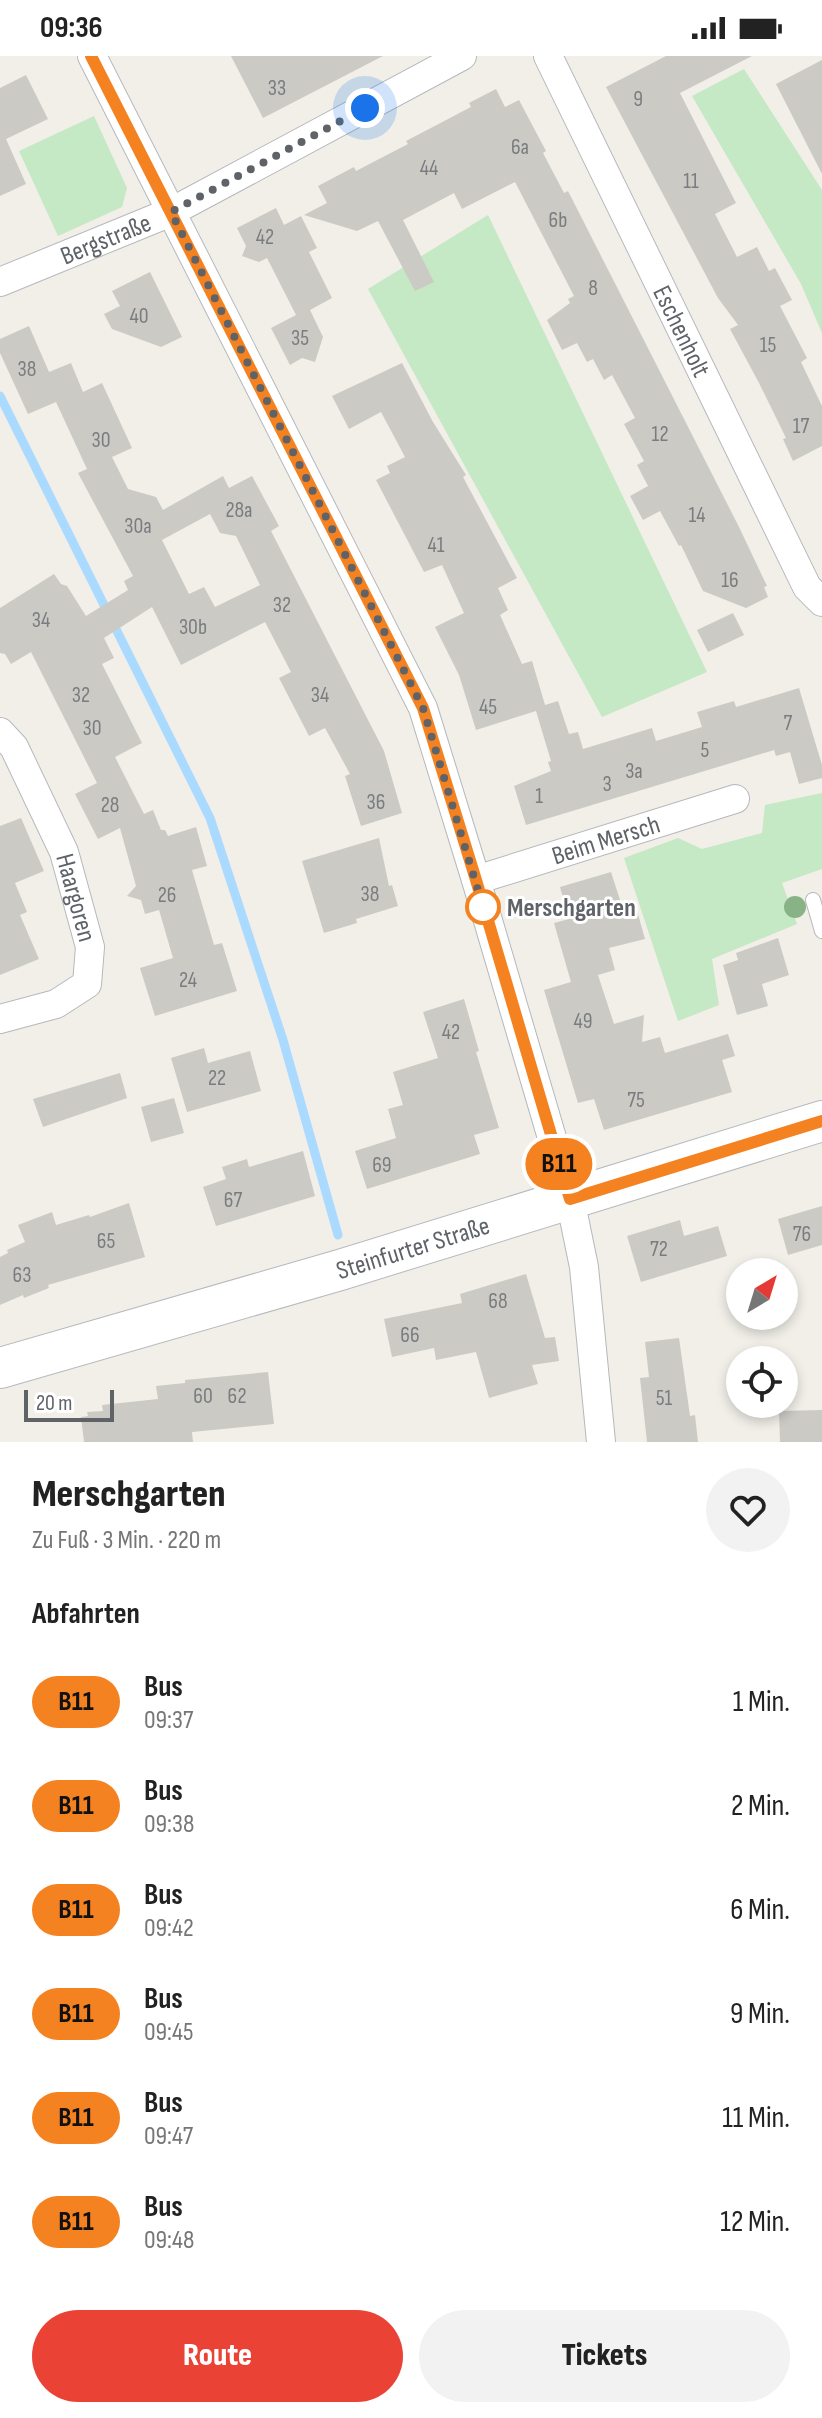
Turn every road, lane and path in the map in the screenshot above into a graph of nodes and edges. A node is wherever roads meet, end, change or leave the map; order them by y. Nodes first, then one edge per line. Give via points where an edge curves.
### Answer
1 (92, 56) edge
2 (462, 56) edge
3 (548, 56) edge
4 (171, 212) junction
5 (0, 282) edge
6 (822, 602) edge
7 (0, 732) edge
8 (735, 799) dead end
9 (476, 880) junction
10 (813, 900) dead end
11 (822, 931) edge
12 (0, 1019) edge
13 (822, 1121) edge
14 (570, 1199) junction
15 (0, 1368) edge
16 (601, 1442) edge

1 - 4 street
2 - 4 street, Bergstraße
3 - 6 street, Eschenholt via 807,587
4 - 5 street, Bergstraße
4 - 9 street via 423,708
7 - 12 street, Haargoren via 14,747 64,852 90,947 87,984 56,1004
8 - 9 street, Beim Mersch
9 - 14 street
10 - 11 lane
13 - 14 main road, Steinfurter Straße
14 - 15 main road, Steinfurter Straße
14 - 16 street via 584,1267

